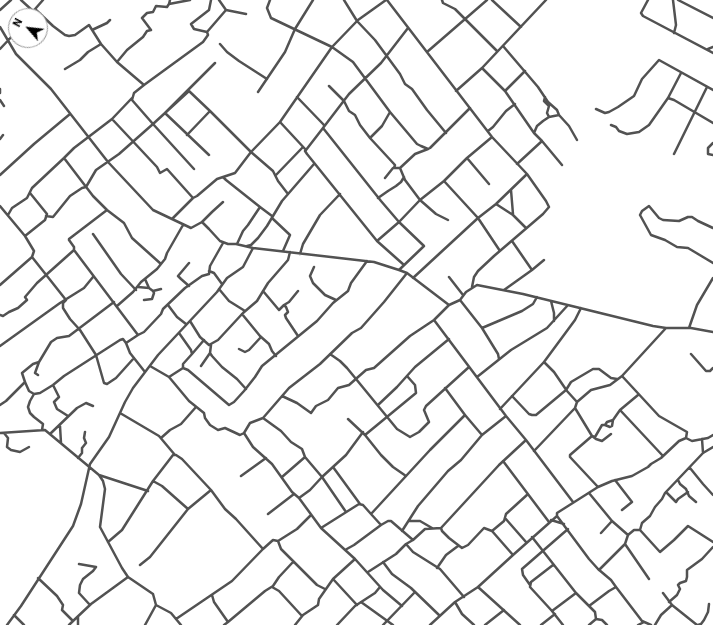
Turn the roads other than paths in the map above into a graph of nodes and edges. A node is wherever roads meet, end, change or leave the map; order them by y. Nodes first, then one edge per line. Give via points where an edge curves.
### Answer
1 (11, 0) edge
2 (21, 0) edge
3 (43, 0) edge
4 (170, 0) edge
5 (190, 0) edge
6 (211, 0) edge
7 (219, 0) edge
8 (270, 0) edge
9 (313, 0) edge
10 (344, 0) edge
11 (442, 0) edge
12 (487, 0) edge
13 (492, 0) edge
14 (546, 0) edge
15 (648, 0) edge
16 (673, 0) edge
17 (678, 0) edge
18 (388, 1) edge
19 (169, 4) junction
20 (31, 8) edge
21 (36, 8) edge
22 (0, 10) edge
23 (226, 10) junction
24 (246, 14) dead end
25 (713, 18) edge
26 (110, 20) dead end
27 (464, 20) junction
28 (357, 21) junction
29 (48, 22) edge
30 (0, 27) edge
31 (521, 27) junction
32 (408, 28) junction
33 (92, 30) junction
34 (295, 30) junction
35 (207, 32) junction
36 (674, 33) junction
37 (8, 39) edge
38 (8, 41) edge
39 (101, 44) junction
40 (220, 44) dead end
41 (503, 46) junction
42 (713, 46) edge
43 (332, 47) junction
44 (13, 48) edge
45 (0, 49) edge
46 (708, 50) junction
47 (497, 51) junction
48 (426, 52) junction
49 (713, 53) edge
50 (386, 56) junction
51 (117, 62) junction
52 (215, 63) dead end
53 (482, 68) junction
54 (65, 69) dead end
55 (525, 71) junction
56 (681, 73) junction
57 (267, 79) junction
58 (365, 79) junction
59 (144, 85) junction
60 (329, 86) dead end
61 (707, 88) junction
62 (0, 89) edge
63 (713, 90) edge
64 (456, 91) junction
65 (505, 91) junction
66 (258, 92) dead end
67 (0, 93) edge
68 (297, 97) junction
69 (545, 97) junction
70 (132, 98) junction
71 (668, 98) junction
72 (0, 100) edge
73 (344, 101) junction
74 (515, 104) junction
75 (4, 106) dead end
76 (470, 108) junction
77 (596, 109) dead end
78 (210, 111) junction
79 (390, 112) junction
80 (694, 112) junction
81 (165, 113) junction
82 (70, 114) junction
83 (559, 115) junction
84 (549, 117) junction
85 (112, 119) junction
86 (280, 122) junction
87 (713, 123) edge
88 (153, 124) junction
89 (611, 125) dead end
90 (323, 128) junction
91 (488, 131) junction
92 (446, 133) junction
93 (534, 133) junction
94 (3, 135) dead end
95 (187, 135) junction
96 (492, 137) junction
97 (0, 138) edge
98 (88, 138) junction
99 (370, 138) junction
100 (577, 140) dead end
101 (134, 141) junction
102 (542, 141) junction
103 (713, 144) edge
104 (303, 147) junction
105 (428, 149) junction
106 (306, 150) junction
107 (251, 152) junction
108 (674, 154) dead end
109 (209, 155) dead end
110 (713, 155) edge
111 (64, 158) junction
112 (467, 158) junction
113 (108, 162) junction
114 (314, 164) junction
115 (517, 164) junction
116 (562, 165) dead end
117 (394, 168) junction
118 (400, 168) junction
119 (194, 169) dead end
120 (527, 174) junction
121 (0, 175) edge
122 (276, 176) junction
123 (223, 177) junction
124 (404, 177) junction
125 (385, 178) dead end
126 (444, 181) junction
127 (489, 184) dead end
128 (86, 187) junction
129 (511, 190) junction
130 (30, 193) junction
131 (288, 194) junction
132 (340, 194) junction
133 (193, 198) junction
134 (378, 198) junction
135 (420, 200) junction
136 (223, 202) dead end
137 (496, 204) junction
138 (0, 206) edge
139 (260, 207) junction
140 (12, 208) junction
141 (3, 209) junction
142 (106, 210) junction
143 (8, 215) junction
144 (513, 215) junction
145 (46, 216) junction
146 (272, 217) junction
147 (478, 218) junction
148 (172, 219) junction
149 (448, 220) dead end
150 (202, 222) junction
151 (400, 222) junction
152 (183, 225) junction
153 (526, 228) junction
154 (713, 228) edge
155 (93, 234) dead end
156 (25, 236) junction
157 (258, 238) junction
158 (377, 241) junction
159 (512, 241) junction
160 (223, 243) junction
161 (237, 244) junction
162 (246, 246) junction
163 (254, 248) junction
164 (74, 250) junction
165 (283, 251) junction
166 (290, 252) junction
167 (500, 252) junction
168 (300, 254) junction
169 (32, 257) junction
170 (544, 260) dead end
171 (367, 261) junction
172 (189, 263) dead end
173 (713, 263) edge
174 (161, 264) junction
175 (404, 265) junction
176 (314, 267) dead end
177 (399, 270) junction
178 (532, 270) junction
179 (209, 271) junction
180 (407, 273) junction
181 (46, 275) junction
182 (93, 277) junction
183 (449, 277) dead end
184 (414, 278) junction
185 (713, 278) edge
186 (145, 279) junction
187 (222, 284) junction
188 (0, 285) edge
189 (189, 286) junction
190 (472, 287) junction
191 (137, 288) junction
192 (149, 288) junction
193 (161, 289) dead end
194 (219, 289) junction
195 (264, 290) junction
196 (504, 290) junction
197 (153, 291) junction
198 (298, 291) dead end
199 (463, 296) junction
200 (537, 297) junction
201 (66, 300) junction
202 (144, 300) dead end
203 (336, 300) junction
204 (460, 300) junction
205 (551, 301) junction
206 (114, 302) junction
207 (168, 305) junction
208 (284, 305) junction
209 (449, 305) junction
210 (568, 305) junction
211 (117, 306) junction
212 (581, 308) junction
213 (246, 311) junction
214 (242, 314) junction
215 (0, 315) edge
216 (434, 320) junction
217 (190, 321) junction
218 (554, 321) junction
219 (186, 324) junction
220 (79, 328) junction
221 (482, 328) junction
222 (666, 328) junction
223 (689, 328) junction
224 (713, 332) edge
225 (178, 333) junction
226 (138, 335) junction
227 (298, 336) junction
228 (261, 337) junction
229 (449, 339) junction
230 (204, 340) junction
231 (126, 343) junction
232 (211, 345) junction
233 (0, 346) edge
234 (239, 349) dead end
235 (210, 353) junction
236 (192, 354) junction
237 (330, 354) junction
238 (691, 354) dead end
239 (96, 355) junction
240 (276, 356) junction
241 (134, 358) junction
242 (499, 359) junction
243 (39, 362) junction
244 (544, 362) junction
245 (150, 366) junction
246 (201, 366) dead end
247 (469, 367) junction
248 (183, 368) junction
249 (713, 368) edge
250 (145, 372) junction
251 (38, 375) dead end
252 (407, 376) junction
253 (622, 376) junction
254 (169, 377) junction
255 (477, 377) junction
256 (356, 378) junction
257 (618, 378) junction
258 (25, 382) junction
259 (53, 385) junction
260 (445, 388) junction
261 (246, 389) junction
262 (566, 390) junction
263 (34, 394) junction
264 (638, 394) junction
265 (282, 396) junction
266 (512, 396) junction
267 (576, 402) junction
268 (0, 405) edge
269 (378, 405) junction
270 (93, 406) dead end
271 (196, 406) junction
272 (575, 408) junction
273 (500, 409) junction
274 (620, 410) junction
275 (120, 413) junction
276 (465, 415) junction
277 (69, 416) junction
278 (388, 416) junction
279 (506, 416) junction
280 (263, 418) junction
281 (348, 419) dead end
282 (613, 420) junction
283 (60, 425) junction
284 (605, 425) junction
285 (42, 430) junction
286 (85, 432) dead end
287 (0, 433) edge
288 (4, 433) junction
289 (244, 433) junction
290 (50, 434) junction
291 (364, 434) junction
292 (611, 434) dead end
293 (482, 435) junction
294 (592, 436) junction
295 (712, 436) edge
296 (161, 438) junction
297 (686, 438) junction
298 (702, 439) junction
299 (526, 440) junction
300 (713, 440) edge
301 (61, 443) junction
302 (28, 447) dead end
303 (713, 447) edge
304 (534, 451) junction
305 (703, 453) junction
306 (175, 455) junction
307 (663, 456) junction
308 (305, 457) junction
309 (78, 458) junction
310 (266, 458) junction
311 (502, 461) junction
312 (89, 467) junction
313 (333, 467) junction
314 (690, 468) junction
315 (99, 475) junction
316 (241, 476) dead end
317 (406, 476) junction
318 (282, 477) junction
319 (322, 477) junction
320 (615, 480) junction
321 (678, 480) junction
322 (154, 481) junction
323 (598, 486) junction
324 (211, 490) junction
325 (148, 491) junction
326 (666, 492) junction
327 (688, 492) junction
328 (589, 493) junction
329 (294, 494) junction
330 (528, 494) junction
331 (713, 495) edge
332 (298, 498) junction
333 (574, 502) junction
334 (696, 502) dead end
335 (361, 504) junction
336 (188, 509) junction
337 (622, 510) dead end
338 (346, 512) junction
339 (268, 514) dead end
340 (371, 514) junction
341 (311, 515) junction
342 (557, 516) junction
343 (505, 518) junction
344 (409, 521) junction
345 (550, 521) junction
346 (612, 521) junction
347 (381, 525) junction
348 (565, 525) junction
349 (321, 528) junction
350 (432, 528) junction
351 (441, 528) junction
352 (568, 529) junction
353 (640, 530) junction
354 (402, 531) junction
355 (492, 531) junction
356 (601, 533) dead end
357 (628, 535) junction
358 (532, 538) junction
359 (413, 540) junction
360 (278, 541) junction
361 (108, 542) junction
362 (526, 542) junction
363 (713, 542) edge
364 (406, 544) junction
365 (626, 544) junction
366 (458, 546) junction
367 (713, 547) edge
368 (263, 549) junction
369 (345, 550) junction
370 (542, 551) junction
371 (513, 555) junction
372 (354, 559) junction
373 (293, 562) junction
374 (383, 562) junction
375 (79, 564) dead end
376 (140, 565) dead end
377 (553, 565) junction
378 (437, 568) junction
379 (599, 570) junction
380 (368, 572) junction
381 (128, 577) junction
382 (38, 578) junction
383 (333, 579) junction
384 (649, 579) dead end
385 (530, 584) junction
386 (478, 586) junction
387 (272, 587) junction
388 (380, 587) junction
389 (616, 587) junction
390 (325, 589) junction
391 (416, 592) junction
392 (576, 593) junction
393 (663, 593) dead end
394 (212, 595) junction
395 (464, 597) junction
396 (361, 602) junction
397 (455, 602) junction
398 (669, 602) junction
399 (709, 604) dead end
400 (90, 605) junction
401 (156, 605) junction
402 (357, 605) junction
403 (672, 605) junction
404 (402, 606) junction
405 (589, 606) junction
406 (504, 610) junction
407 (552, 611) junction
408 (555, 614) junction
409 (14, 615) junction
410 (78, 616) junction
411 (302, 616) junction
412 (440, 616) junction
413 (176, 619) junction
414 (596, 619) junction
415 (73, 621) junction
416 (388, 621) junction
417 (228, 622) junction
418 (644, 622) junction
419 (7, 625) edge
420 (24, 625) edge
421 (69, 625) edge
422 (78, 625) edge
423 (145, 625) edge
424 (181, 625) edge
425 (224, 625) edge
426 (295, 625) edge
427 (337, 625) edge
428 (383, 625) edge
429 (393, 625) edge
430 (431, 625) edge
431 (474, 625) edge
432 (485, 625) edge
433 (520, 625) edge
434 (541, 625) edge
435 (563, 625) edge
436 (589, 625) edge
437 (607, 625) edge
438 (638, 625) edge
439 (651, 625) edge
440 (655, 625) edge
441 (698, 625) edge

1 - 22 street
2 - 20 street
3 - 21 street
4 - 19 street
5 - 19 street
6 - 35 street via 209,10 190,24 194,29
7 - 23 street
8 - 34 street via 267,8 271,18
9 - 34 street
10 - 28 street
11 - 27 street via 455,9
12 - 27 street
13 - 31 street
14 - 31 street
15 - 36 street via 641,14
16 - 36 street via 676,25
17 - 25 street
18 - 28 street
18 - 32 street
19 - 51 street via 167,7 156,6 153,12 142,18 151,30
23 - 24 street
23 - 35 street
26 - 33 street
27 - 47 street
27 - 48 street
28 - 43 street
28 - 50 street
29 - 33 street via 69,36 88,26
30 - 37 street
31 - 41 street
32 - 48 street
32 - 50 street
33 - 39 street
34 - 43 street
34 - 57 street via 285,52
35 - 59 street via 204,42
36 - 46 street
38 - 45 street
39 - 51 street
39 - 54 street
40 - 57 street via 239,61
41 - 47 street
41 - 55 street
42 - 46 street
43 - 58 street via 353,62
43 - 68 street
44 - 82 street
46 - 49 street
47 - 53 street
48 - 64 street
50 - 58 street
50 - 92 street via 405,84 412,89
51 - 59 street
52 - 81 street
53 - 64 street
53 - 65 street
55 - 65 street
55 - 69 street
56 - 61 street
56 - 71 street
56 - 77 street via 658,60 642,80 634,96 609,112
57 - 66 street
58 - 73 street
58 - 79 street
59 - 70 street
60 - 73 street
61 - 63 street
61 - 80 street
62 - 67 street
64 - 76 street
65 - 74 street
68 - 86 street
68 - 90 street via 324,125
69 - 83 street
69 - 84 street via 544,101 549,106
70 - 85 street
70 - 88 street
71 - 80 street
71 - 89 street via 649,125 639,132 626,134
72 - 75 street
73 - 90 street
73 - 99 street
74 - 91 street
74 - 93 street
76 - 91 street
76 - 92 street
78 - 81 street via 189,91
78 - 95 street
78 - 107 street
79 - 99 street via 382,126
79 - 105 street via 418,144
80 - 87 street
80 - 108 street
81 - 88 street
81 - 95 street
82 - 98 street
82 - 121 street
83 - 84 street
83 - 100 street
84 - 93 street via 537,126
85 - 98 street
85 - 101 street
86 - 104 street
86 - 107 street
88 - 101 street
88 - 119 street
90 - 106 street
90 - 134 street
91 - 96 street
92 - 105 street
93 - 102 street
94 - 97 street
95 - 109 street
96 - 112 street
96 - 115 street
98 - 111 street
98 - 113 street
99 - 117 street via 395,165
101 - 113 street
101 - 133 street via 160,173 168,169
102 - 115 street
102 - 116 street
103 - 110 street via 708,148 708,154
104 - 106 street
104 - 122 street
105 - 118 street via 415,154
106 - 114 street
107 - 122 street
107 - 123 street via 235,173
111 - 128 street
111 - 130 street via 34,186
112 - 126 street
112 - 127 street
113 - 128 street via 96,170
113 - 148 street via 153,210
114 - 131 street
114 - 132 street
115 - 120 street
117 - 118 street
117 - 125 street
118 - 124 street
120 - 129 street
120 - 153 street via 549,207
122 - 131 street
123 - 133 street
123 - 139 street
124 - 134 street via 402,182
124 - 135 street
126 - 135 street
126 - 147 street
128 - 142 street
128 - 145 street via 70,196 53,217
129 - 137 street
129 - 144 street
130 - 140 street
130 - 145 street via 46,212
131 - 146 street
132 - 158 street
132 - 168 street via 320,215
133 - 148 street
134 - 151 street
135 - 149 street via 436,214
135 - 151 street
136 - 150 street
137 - 144 street
137 - 147 street
138 - 141 street
139 - 146 street
139 - 161 street
140 - 141 street
140 - 143 street
141 - 143 street
142 - 164 street via 69,239
142 - 174 street via 124,223 132,238
143 - 156 street
144 - 153 street
145 - 156 street via 45,220
146 - 157 street
146 - 165 street via 290,235
147 - 167 street
147 - 184 street
148 - 152 street
150 - 152 street via 191,228
150 - 160 street
151 - 158 street
151 - 175 street via 424,246
152 - 174 street
153 - 159 street
154 - 173 street via 692,217 679,221 663,220 650,206 640,215 651,235 677,247 688,248
155 - 191 street via 121,274
156 - 169 street via 33,248
157 - 162 street
157 - 163 street
158 - 175 street
159 - 167 street
159 - 178 street
160 - 161 street
160 - 179 street
161 - 162 street
162 - 163 street
163 - 165 street
163 - 187 street via 243,267
164 - 181 street
164 - 182 street
165 - 166 street
166 - 168 street
166 - 195 street via 288,260
167 - 190 street via 478,271
168 - 171 street
169 - 181 street
169 - 188 street
170 - 178 street
171 - 177 street
171 - 203 street via 351,283 348,292
172 - 189 street via 178,276
174 - 186 street
175 - 177 street
176 - 203 street via 310,276 314,283 325,295
177 - 180 street
178 - 196 street
179 - 187 street via 214,273
179 - 189 street via 209,274
180 - 184 street
180 - 237 street via 360,328
181 - 201 street
181 - 215 street via 18,308 3,316
182 - 201 street via 84,288
182 - 206 street
183 - 199 street
184 - 209 street
185 - 223 street via 697,305
186 - 191 street
186 - 192 street
187 - 194 street
189 - 207 street
190 - 196 street via 481,285
190 - 199 street
191 - 192 street
191 - 211 street
192 - 197 street
193 - 197 street
194 - 213 street via 229,301
194 - 217 street
195 - 208 street via 279,310
195 - 213 street
196 - 200 street
197 - 202 street via 152,299
198 - 208 street
199 - 204 street
200 - 205 street
200 - 221 street via 533,304 522,311
201 - 220 street via 63,308
201 - 233 street
203 - 227 street via 317,321
204 - 209 street
204 - 221 street
205 - 210 street
205 - 218 street
206 - 211 street
206 - 220 street
207 - 219 street
207 - 226 street via 144,332
208 - 227 street via 288,312 286,318
209 - 216 street
210 - 212 street
210 - 218 street
211 - 226 street
212 - 222 street
212 - 244 street via 576,320
213 - 214 street
214 - 228 street
214 - 232 street via 225,334
216 - 229 street
216 - 256 street via 410,336 374,368 366,370
217 - 219 street
217 - 230 street
218 - 242 street
219 - 225 street
220 - 239 street
220 - 243 street via 69,336 51,342
221 - 242 street
222 - 223 street
222 - 253 street
223 - 224 street
225 - 236 street
225 - 245 street
226 - 231 street
227 - 240 street
228 - 234 street via 249,350 245,352
228 - 240 street
229 - 247 street
229 - 252 street
230 - 232 street
230 - 236 street
231 - 239 street via 120,340
231 - 241 street
232 - 235 street
235 - 246 street
235 - 261 street
236 - 248 street via 183,364
237 - 256 street
237 - 265 street
238 - 249 street via 706,371
239 - 241 street via 104,383 107,384
239 - 259 street
240 - 261 street via 262,366
241 - 250 street
242 - 255 street
243 - 251 street via 35,373
243 - 258 street via 22,373
244 - 262 street
244 - 266 street
245 - 250 street
245 - 254 street
247 - 255 street
247 - 260 street
248 - 254 street
248 - 261 street via 229,405
250 - 275 street
252 - 269 street
252 - 278 street via 415,385 416,393
253 - 257 street
253 - 264 street
254 - 271 street
255 - 273 street
256 - 265 street via 349,385 338,388 328,400 316,406 311,413
256 - 269 street
257 - 262 street via 611,378 599,369 593,369 571,382
257 - 267 street via 610,385 591,390
258 - 263 street via 29,391
258 - 268 street
259 - 263 street
259 - 277 street via 59,397 54,402 57,409
260 - 276 street
260 - 278 street via 426,406 424,410 429,422 416,435 410,437 399,430
262 - 266 street via 536,415 532,415
262 - 267 street
263 - 285 street via 28,406 34,417 43,424
264 - 274 street
264 - 297 street via 659,416 687,432
265 - 280 street
266 - 273 street
267 - 272 street
269 - 278 street
270 - 277 street via 86,403
271 - 289 street via 204,413 210,425 218,430 225,428 240,435
271 - 296 street via 182,424
272 - 294 street
272 - 304 street
273 - 279 street
274 - 282 street
274 - 307 street
275 - 296 street
275 - 312 street via 109,437
276 - 293 street
276 - 317 street
277 - 283 street
278 - 291 street
279 - 293 street
279 - 299 street
280 - 289 street via 250,423
280 - 308 street via 302,449
281 - 291 street
282 - 284 street
282 - 284 street via 610,427
283 - 290 street
283 - 301 street
284 - 294 street via 602,425 595,437
285 - 288 street
285 - 290 street
286 - 309 street via 86,443
287 - 288 street
288 - 302 street via 8,438 7,447 12,450 20,452
289 - 310 street via 253,447
290 - 301 street
291 - 313 street
291 - 317 street via 381,455
292 - 294 street via 602,441
293 - 344 street via 432,489
294 - 323 street via 570,455
295 - 298 street
295 - 300 street
296 - 306 street
297 - 298 street via 692,441
297 - 307 street
298 - 305 street
299 - 304 street
299 - 311 street
301 - 309 street
303 - 305 street
304 - 333 street
305 - 314 street
306 - 322 street
306 - 324 street via 182,459
307 - 320 street via 632,476
308 - 318 street
308 - 319 street
309 - 312 street
310 - 316 street
310 - 318 street
311 - 330 street
311 - 351 street
312 - 315 street
312 - 382 street via 73,526
313 - 319 street
313 - 335 street
314 - 321 street
314 - 331 street
315 - 325 street
315 - 361 street via 105,489 100,527
317 - 340 street
318 - 329 street
319 - 332 street
319 - 338 street
320 - 323 street
320 - 337 street via 632,502
321 - 326 street
321 - 327 street
322 - 325 street
322 - 336 street
323 - 328 street
324 - 336 street
324 - 368 street via 225,509
325 - 361 street via 122,530
326 - 327 street via 676,502
326 - 353 street via 650,516 642,523
327 - 334 street
328 - 333 street
328 - 346 street
329 - 332 street
329 - 339 street
330 - 343 street via 506,514
330 - 345 street
332 - 341 street
333 - 342 street via 558,512
335 - 338 street
335 - 340 street
336 - 376 street via 150,557
338 - 349 street
340 - 347 street
341 - 349 street
341 - 360 street via 297,529
342 - 345 street
342 - 348 street
343 - 355 street
343 - 362 street
344 - 350 street via 420,521
344 - 354 street
345 - 348 street
345 - 358 street
346 - 356 street
346 - 357 street
347 - 354 street via 389,520
347 - 369 street
348 - 352 street
349 - 369 street
350 - 351 street
350 - 359 street via 424,529
351 - 366 street
352 - 370 street
352 - 379 street
353 - 357 street via 634,530
353 - 363 street via 660,552 688,526
354 - 359 street
355 - 366 street via 484,528 468,545 462,548
355 - 371 street
357 - 365 street
358 - 362 street
358 - 370 street
359 - 364 street
360 - 368 street via 273,540
360 - 373 street via 281,549
361 - 381 street
362 - 371 street
364 - 374 street
364 - 378 street via 413,552
365 - 379 street
365 - 384 street
366 - 378 street via 446,555
367 - 398 street via 688,570 686,581 678,585 680,589 677,595
368 - 394 street via 232,581
369 - 372 street
370 - 377 street
370 - 385 street via 522,569
371 - 386 street
372 - 380 street
372 - 383 street
373 - 387 street
373 - 390 street via 317,585
374 - 380 street
374 - 391 street via 392,574
375 - 400 street via 96,567 80,585 79,593
377 - 385 street
377 - 392 street
378 - 395 street via 446,574
379 - 389 street
380 - 388 street
381 - 400 street
381 - 401 street via 153,594
382 - 409 street
382 - 415 street via 57,596 63,605 62,610
383 - 390 street
383 - 402 street
385 - 407 street
386 - 395 street
386 - 406 street
387 - 411 street
387 - 417 street
388 - 396 street
388 - 404 street
389 - 405 street
389 - 418 street
390 - 411 street via 318,605
391 - 404 street
391 - 412 street
392 - 405 street
392 - 407 street
393 - 398 street
394 - 413 street
394 - 417 street
395 - 397 street
396 - 402 street
396 - 416 street
397 - 412 street
397 - 431 street via 462,614
398 - 403 street
399 - 441 street via 704,620
400 - 410 street
401 - 413 street via 171,613
401 - 423 street
402 - 427 street
403 - 440 street
403 - 441 street
404 - 416 street
405 - 414 street via 595,612
406 - 432 street
406 - 433 street
407 - 408 street
408 - 434 street
408 - 435 street
409 - 419 street
409 - 420 street
410 - 415 street
410 - 422 street
411 - 426 street
412 - 430 street
413 - 424 street
414 - 436 street
414 - 437 street
415 - 421 street
416 - 428 street
416 - 429 street
417 - 425 street
418 - 438 street
418 - 439 street

